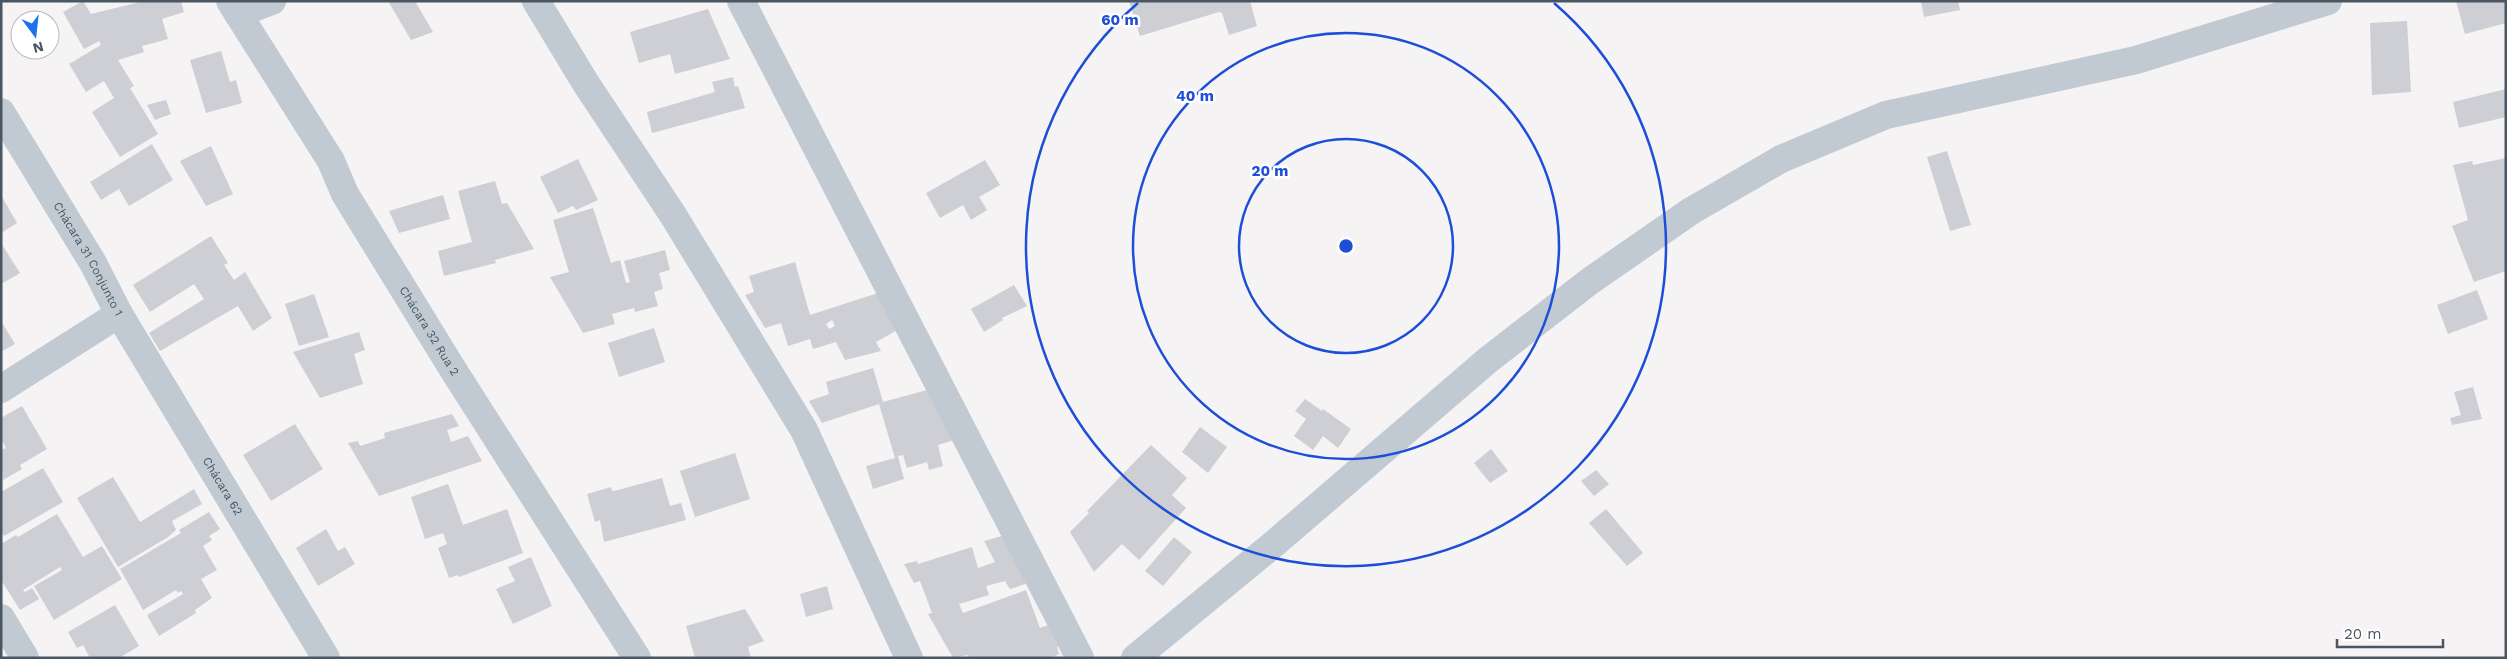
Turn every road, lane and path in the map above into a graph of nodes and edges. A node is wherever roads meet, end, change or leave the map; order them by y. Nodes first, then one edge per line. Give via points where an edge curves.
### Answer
1 (272, 1) edge
2 (536, 1) edge
3 (741, 1) edge
4 (2328, 1) edge
5 (234, 8) edge
6 (1, 112) edge
7 (119, 314) junction
8 (1, 389) edge
9 (1, 618) edge
10 (25, 658) edge
11 (326, 658) edge
12 (637, 658) edge
13 (909, 658) edge
14 (1080, 658) edge
15 (1135, 658) edge

1 - 5 street
2 - 13 street via 585,82 673,214 804,430
3 - 14 street
4 - 15 street via 2136,60 1886,116 1781,159 1691,211 1574,293 1488,360
5 - 12 street, Chácara 32 Rua 2 via 331,161 345,194 447,360
6 - 7 street, Chácara 31 Conjunto 1 via 93,264
7 - 8 street, Chácara 31 Conjunto 1
7 - 11 street, Chácara 62
9 - 10 street

